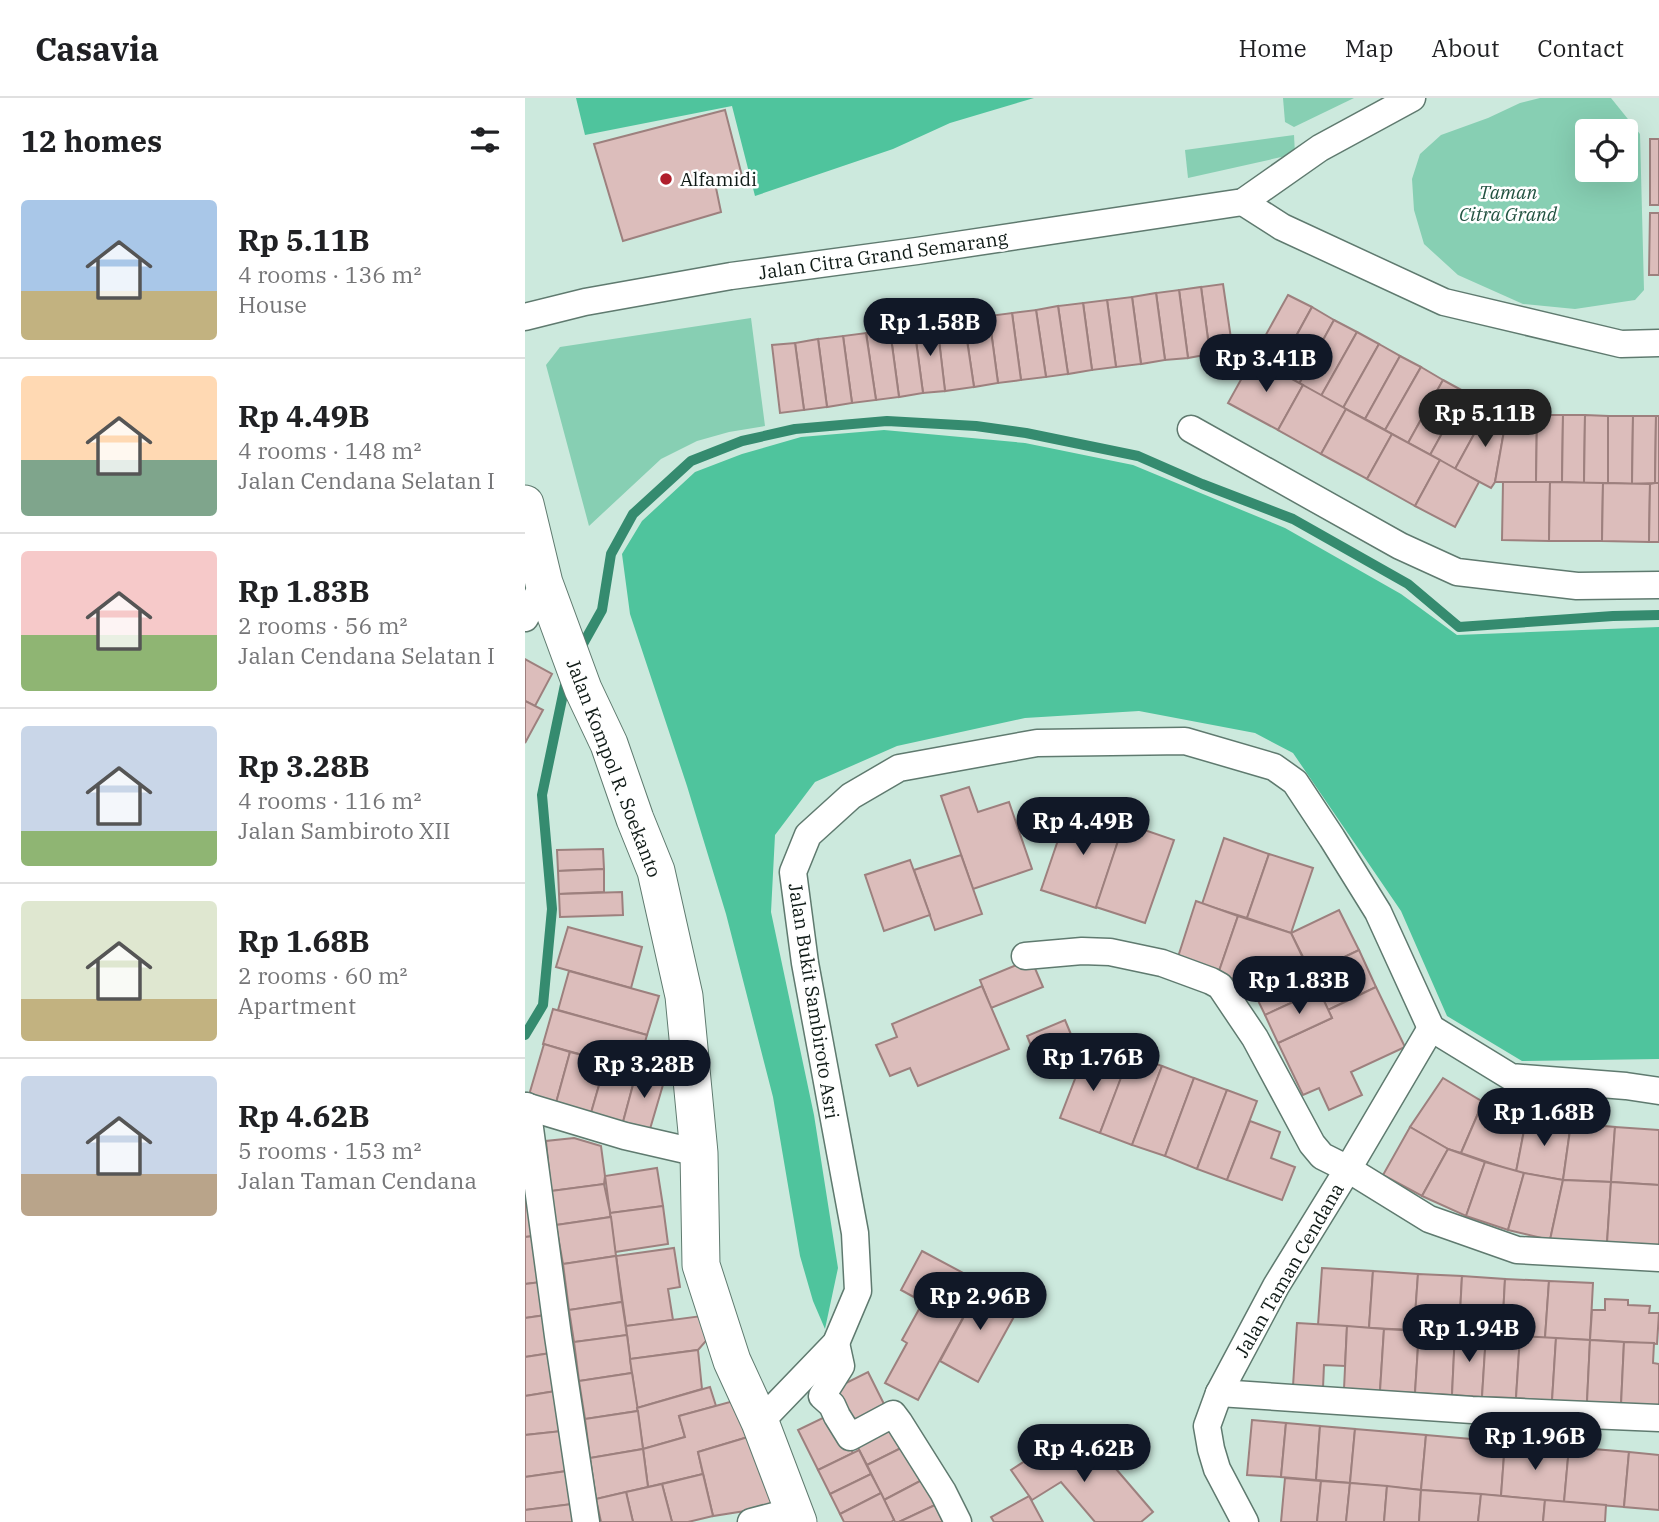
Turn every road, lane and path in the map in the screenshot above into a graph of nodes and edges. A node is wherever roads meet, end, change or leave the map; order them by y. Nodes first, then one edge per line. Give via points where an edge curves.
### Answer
1 (1412, 98) edge
2 (1243, 202) junction
3 (525, 317) edge
4 (1659, 343) edge
5 (1191, 429) dead end
6 (525, 504) edge
7 (544, 583) junction
8 (1659, 585) edge
9 (525, 618) edge
10 (1025, 956) dead end
11 (1431, 1028) junction
12 (1659, 1091) edge
13 (526, 1106) edge
14 (699, 1153) junction
15 (1348, 1169) junction
16 (1659, 1258) edge
17 (836, 1343) junction
18 (1219, 1393) junction
19 (1659, 1418) edge
20 (760, 1422) junction
21 (795, 1517) edge
22 (586, 1522) edge
23 (751, 1522) edge
24 (958, 1522) edge
25 (1245, 1522) edge

1 - 2 street, Jalan Citra Grand Semarang via 1320,148
2 - 3 street, Jalan Citra Grand Semarang via 731,276
2 - 4 street via 1282,227 1444,302 1621,344
5 - 8 street via 1400,546 1457,572 1577,586
6 - 7 main road, Jalan Kompol R. Soekanto
7 - 9 street
7 - 14 main road, Jalan Kompol R. Soekanto via 656,871 684,996
10 - 15 street via 1110,952 1162,963 1220,986 1255,1038 1312,1144 1322,1156
11 - 12 street via 1511,1077
11 - 15 street, Jalan Taman Cendana
11 - 17 street, Jalan Bukit Sambiroto Asri via 1378,912 1295,782 1274,767 1185,741 1037,743 899,768 851,796 808,835 793,872 855,1233 858,1291
13 - 14 street
13 - 22 street
14 - 20 main road, Jalan Kompol R. Soekanto via 701,1265 732,1361
15 - 16 street via 1429,1219 1517,1250
15 - 18 street, Jalan Taman Cendana via 1276,1286
17 - 20 street, Jalan Bukit Sambiroto Asri
17 - 24 street via 841,1366 822,1396 850,1437 893,1415
18 - 19 street
18 - 25 street, Jalan Taman Cendana via 1207,1426 1211,1449
20 - 21 main road, Jalan Kompol R. Soekanto
21 - 23 street

